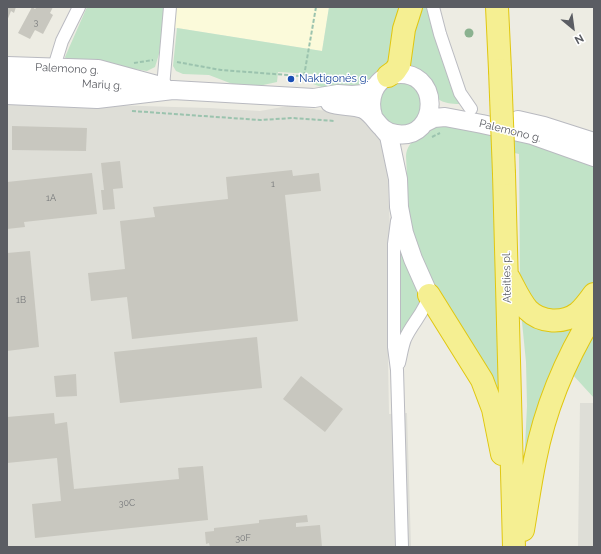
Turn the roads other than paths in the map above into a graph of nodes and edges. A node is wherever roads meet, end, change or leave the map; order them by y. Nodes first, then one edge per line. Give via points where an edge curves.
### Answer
1 (79, 7) edge
2 (170, 7) edge
3 (411, 7) edge
4 (433, 7) edge
5 (497, 7) edge
6 (7, 66) edge
7 (54, 67) junction
8 (7, 81) edge
9 (382, 81) junction
10 (168, 88) junction
11 (429, 94) junction
12 (7, 95) edge
13 (314, 98) junction
14 (471, 109) junction
15 (378, 123) junction
16 (422, 131) junction
17 (594, 142) edge
18 (594, 157) edge
19 (398, 180) junction
20 (399, 207) junction
21 (507, 275) junction
22 (594, 294) edge
23 (429, 295) junction
24 (594, 313) edge
25 (397, 370) junction
26 (513, 505) junction
27 (402, 547) edge
28 (514, 547) edge
29 (520, 547) edge

1 - 7 street via 62,41
2 - 10 street via 165,60
3 - 9 highway via 404,29 399,65
4 - 14 street via 460,92
5 - 21 highway, Ateities pl., bridge
6 - 7 street, Palemono g.
7 - 10 street, Palemono g. via 98,69
8 - 10 street, Marių g.
9 - 11 street via 400,74 412,76 422,83
9 - 13 street, Palemono g. via 364,94 338,94
9 - 15 street via 372,93 370,101 370,109
10 - 12 street, Palemono g. via 97,99
10 - 13 street, Palemono g.
11 - 14 street, Palemono g. via 437,102
11 - 16 street via 430,109
13 - 15 street, Palemono g. via 337,106 363,109
14 - 17 street, Palemono g. via 544,126
15 - 16 street via 398,134
15 - 19 street via 389,136
16 - 18 street, Palemono g. via 434,118 445,117 532,135
16 - 19 street via 406,139
19 - 20 street
20 - 23 street via 408,246
20 - 25 street via 394,244 394,347
21 - 22 highway via 527,309 539,318 547,320 564,320 574,315
21 - 26 highway, Ateities pl.
23 - 25 street via 427,305 406,339
23 - 26 highway via 474,366 488,394
24 - 29 highway via 575,346 547,413 535,460
25 - 27 street
26 - 28 highway, Ateities pl.

